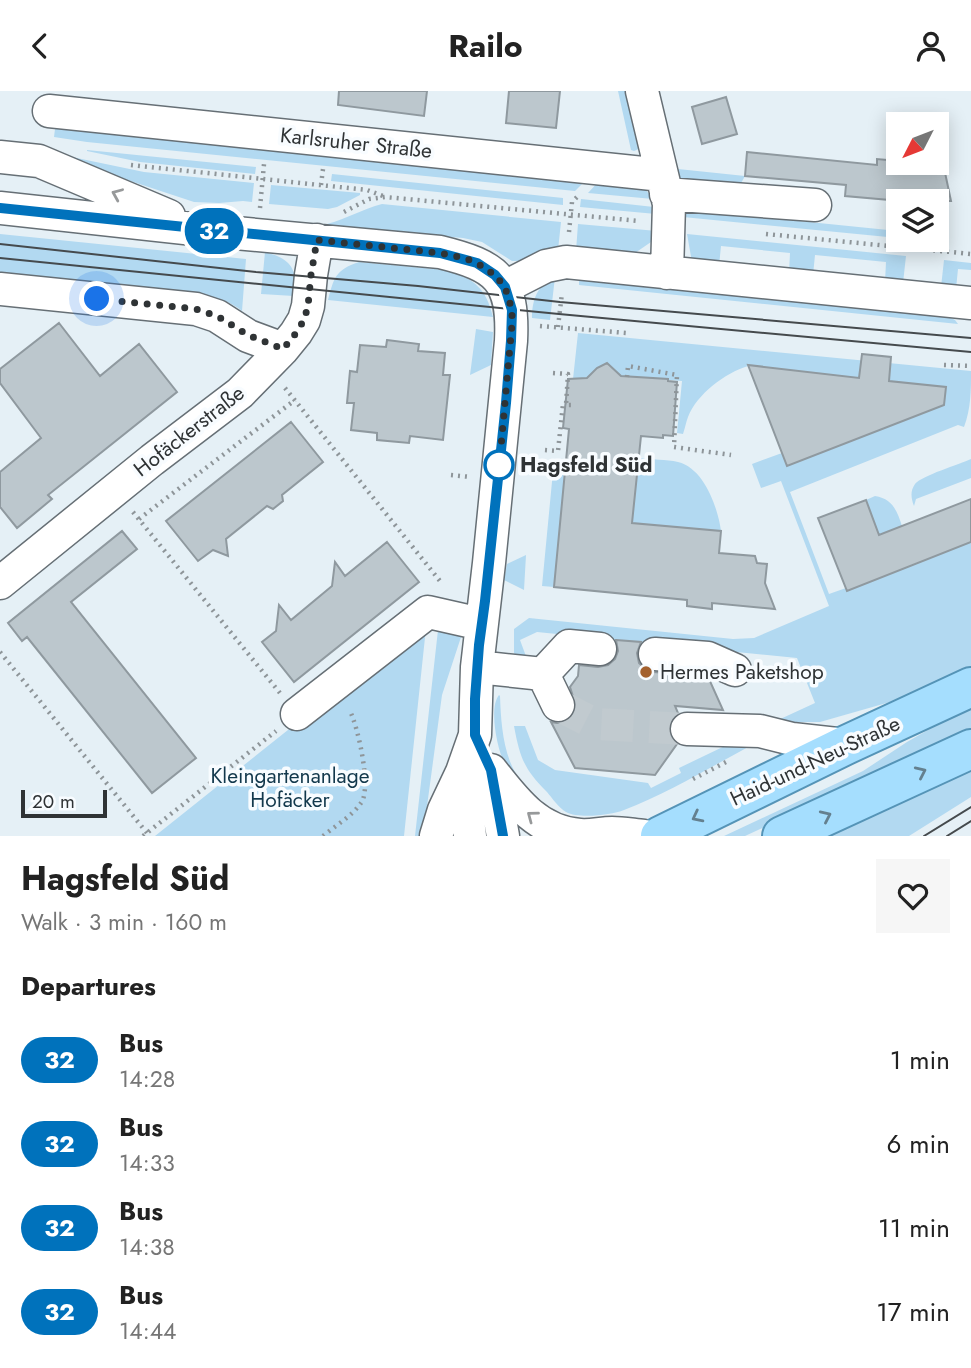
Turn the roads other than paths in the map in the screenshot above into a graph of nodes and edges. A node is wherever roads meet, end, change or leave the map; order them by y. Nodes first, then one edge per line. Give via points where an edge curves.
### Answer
1 (642, 91) edge
2 (59, 105) edge
3 (0, 157) edge
4 (39, 161) junction
5 (666, 198) junction
6 (815, 205) dead end
7 (0, 208) edge
8 (203, 230) junction
9 (317, 240) junction
10 (667, 273) junction
11 (505, 287) junction
12 (0, 289) edge
13 (971, 303) edge
14 (275, 357) junction
15 (0, 583) edge
16 (481, 624) junction
17 (600, 649) dead end
18 (655, 653) dead end
19 (477, 667) junction
20 (734, 670) dead end
21 (543, 674) junction
22 (971, 687) edge
23 (558, 705) tunnel mouth
24 (287, 722) road end
25 (687, 729) tunnel mouth
26 (846, 744) junction
27 (971, 749) edge
28 (477, 771) junction
29 (436, 836) edge
30 (470, 836) edge
31 (503, 836) edge
32 (644, 836) edge
33 (660, 836) edge
34 (782, 836) edge

1 - 5 street
2 - 4 street
2 - 5 street, Karlsruher Straße
3 - 4 street
8 -> 4 street
5 - 6 street, Karlsruher Straße
5 - 10 street
7 - 8 street
8 - 9 street
9 - 11 street via 464,258 495,275
9 - 14 street, Hofäckerstraße via 304,320
10 - 11 street via 566,262 546,266
10 - 13 street
11 - 16 street via 512,310 511,348
12 - 14 street via 196,309 217,316
14 - 15 street, Hofäckerstraße via 240,393
16 - 19 street
16 - 24 street via 428,612
17 - 21 street via 569,646
18 - 20 street via 708,658
19 - 21 street
19 - 28 street
21 - 23 street
22 - 26 main road, Haid-und-Neu-Straße
25 - 26 street via 760,731
26 -> 33 main road, Haid-und-Neu-Straße
34 -> 27 main road
28 - 29 street via 444,810
28 - 30 street
28 - 31 street
32 -> 28 street via 582,835 553,829

